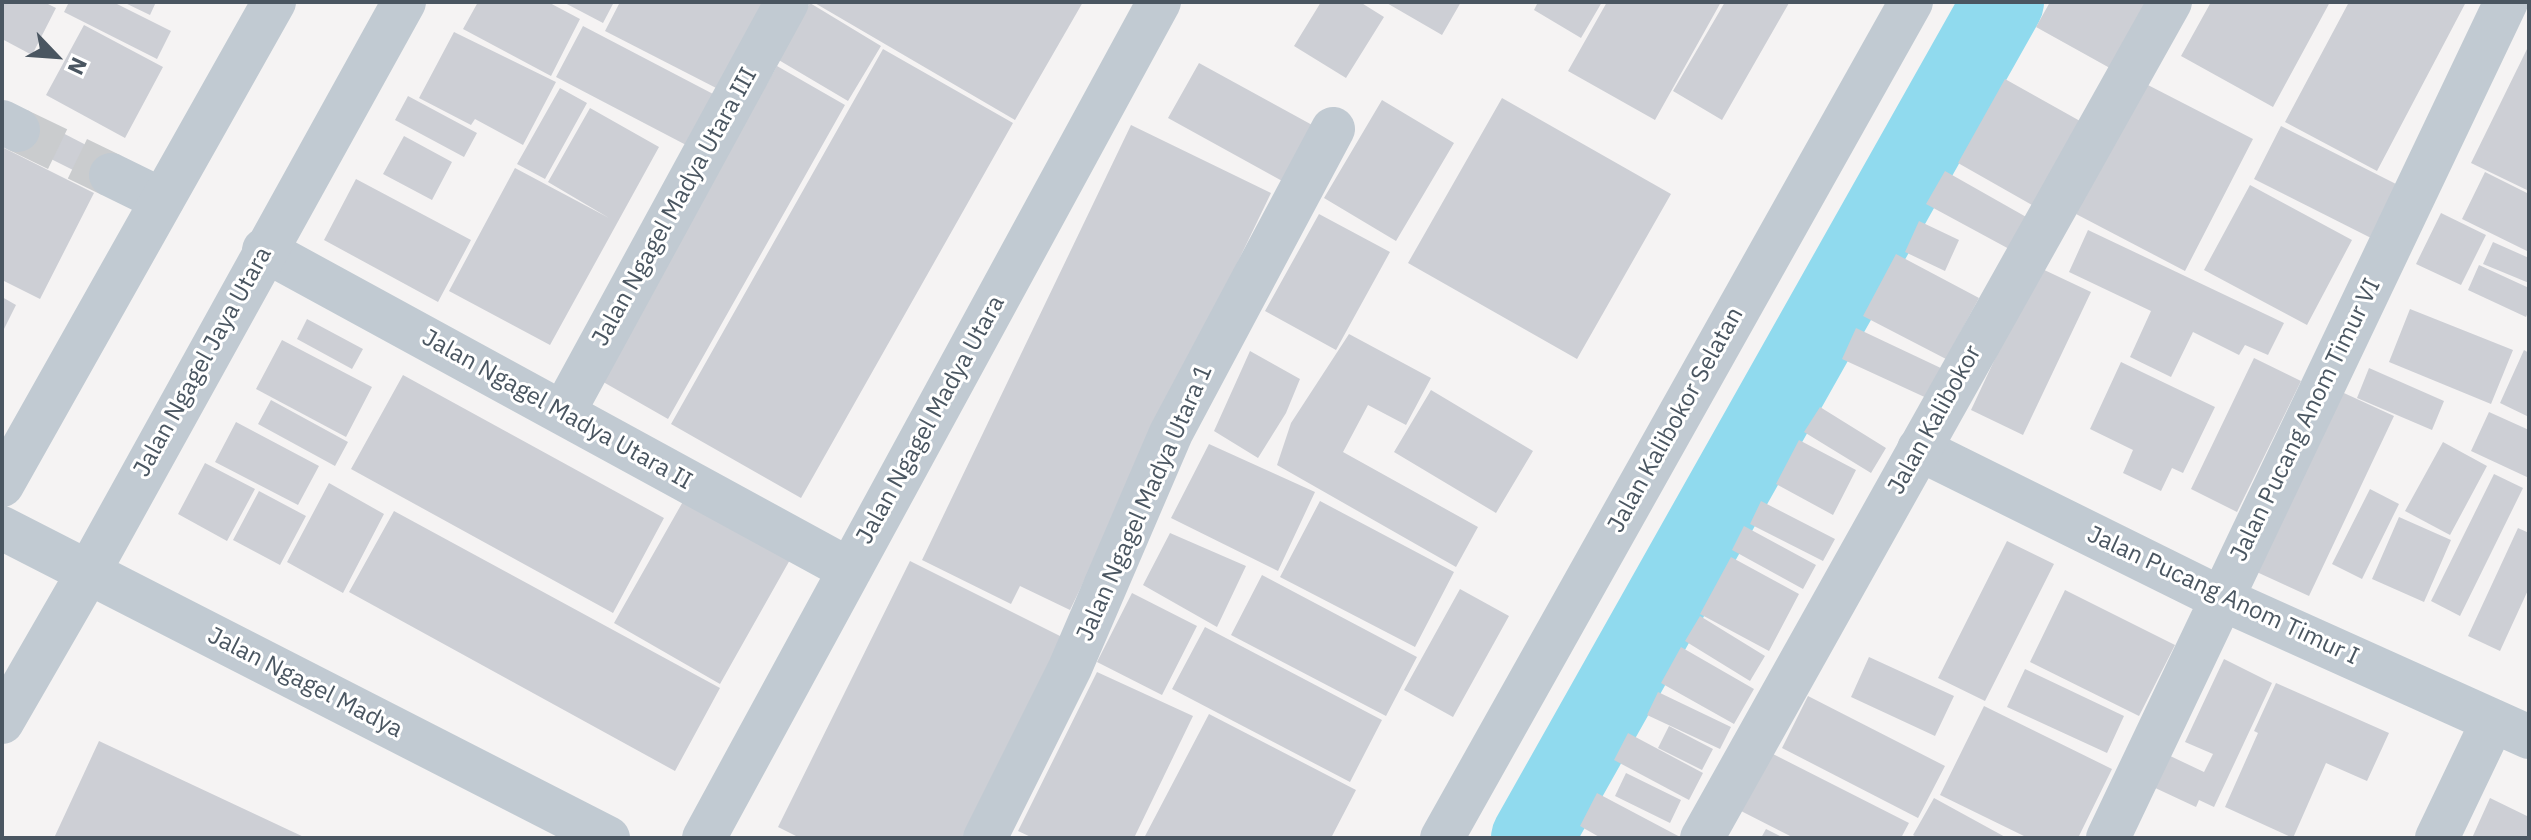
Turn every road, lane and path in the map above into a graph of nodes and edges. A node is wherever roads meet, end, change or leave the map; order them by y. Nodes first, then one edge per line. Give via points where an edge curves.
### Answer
1 (274, 2) edge
2 (404, 2) edge
3 (787, 2) edge
4 (1159, 2) edge
5 (1911, 2) edge
6 (2170, 2) edge
7 (2506, 2) edge
8 (1333, 129) dead end
9 (111, 175) tunnel mouth
10 (162, 200) junction
11 (264, 250) junction
12 (563, 413) junction
13 (1919, 449) junction
14 (2, 485) edge
15 (2, 528) edge
16 (850, 570) junction
17 (88, 573) junction
18 (2220, 598) junction
19 (2, 722) edge
20 (2511, 729) edge
21 (608, 838) edge
22 (704, 838) edge
23 (985, 838) edge
24 (1442, 838) edge
25 (1702, 838) edge
26 (2108, 838) edge
27 (2437, 838) edge

1 - 10 street
2 - 11 street, Jalan Ngagel Jaya Utara
3 - 12 street, Jalan Ngagel Madya Utara III
4 - 16 street, Jalan Ngagel Madya Utara
5 - 24 street, Jalan Kalibokor Selatan
6 - 13 street, Jalan Kalibokor
7 - 18 street, Jalan Pucang Anom Timur VI
8 - 23 street, Jalan Ngagel Madya Utara 1 via 1171,433 1070,668
9 - 10 street
10 - 14 street
11 - 12 street, Jalan Ngagel Madya Utara II
11 - 17 street, Jalan Ngagel Jaya Utara
12 - 16 street, Jalan Ngagel Madya Utara II
13 - 18 street, Jalan Pucang Anom Timur I
13 - 25 street, Jalan Kalibokor
15 - 17 street, Jalan Ngagel Madya
16 - 22 street, Jalan Ngagel Madya Utara
17 - 19 street, Jalan Ngagel Jaya Utara
17 - 21 street, Jalan Ngagel Madya
18 - 20 street, Jalan Pucang Anom Timur I
18 - 26 street, Jalan Pucang Anom Timur VI
20 - 27 street

